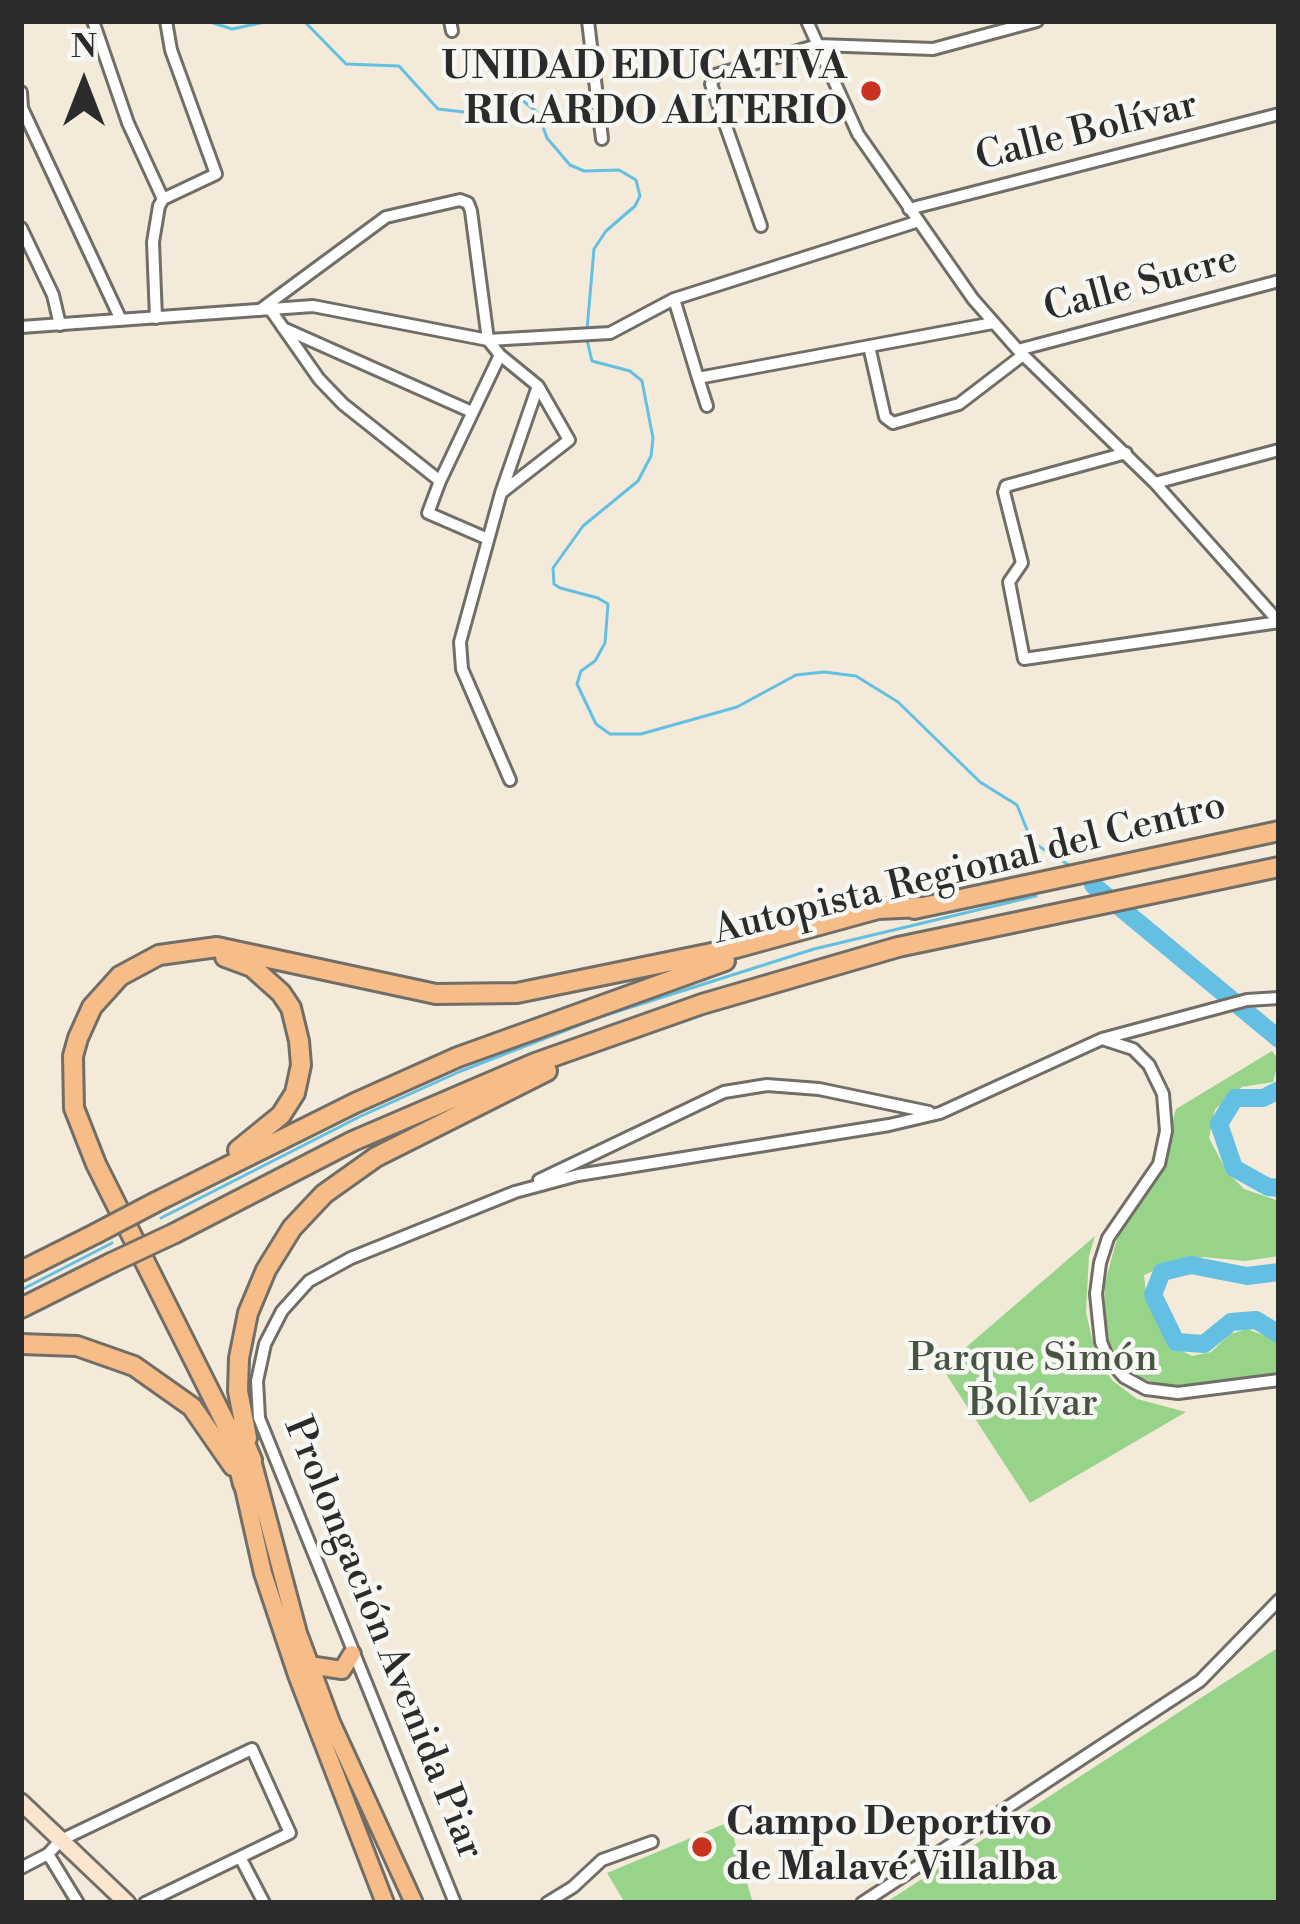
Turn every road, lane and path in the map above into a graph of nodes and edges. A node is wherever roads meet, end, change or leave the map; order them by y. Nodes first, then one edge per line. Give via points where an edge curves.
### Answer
1 (93, 21) edge
2 (166, 21) edge
3 (587, 21) edge
4 (807, 21) edge
5 (1037, 21) edge
6 (818, 46) junction
7 (21, 92) edge
8 (1279, 114) edge
9 (602, 139) dead end
10 (163, 199) junction
11 (909, 209) junction
12 (916, 222) junction
13 (760, 226) dead end
14 (21, 228) edge
15 (1279, 281) edge
16 (674, 299) junction
17 (265, 310) junction
18 (156, 318) junction
19 (121, 320) junction
20 (993, 323) junction
21 (60, 325) junction
22 (280, 326) junction
23 (21, 327) edge
24 (488, 340) junction
25 (869, 346) junction
26 (1020, 352) junction
27 (500, 355) junction
28 (698, 378) junction
29 (538, 386) junction
30 (707, 406) dead end
31 (472, 412) junction
32 (1279, 450) edge
33 (1126, 453) junction
34 (440, 481) junction
35 (1155, 483) junction
36 (500, 493) junction
37 (488, 539) junction
38 (1279, 622) edge
39 (510, 780) dead end
40 (1279, 831) edge
41 (1279, 867) edge
42 (922, 907) junction
43 (1279, 998) edge
44 (702, 1004) junction
45 (1145, 1029) junction
46 (1102, 1039) junction
47 (1133, 1049) junction
48 (932, 1113) junction
49 (514, 1192) junction
50 (157, 1201) junction
51 (21, 1271) edge
52 (21, 1308) edge
53 (21, 1344) edge
54 (1279, 1380) edge
55 (252, 1460) junction
56 (243, 1484) junction
57 (1277, 1600) edge
58 (352, 1654) junction
59 (309, 1665) junction
60 (21, 1802) edge
61 (61, 1840) junction
62 (652, 1842) dead end
63 (48, 1854) junction
64 (240, 1857) junction
65 (21, 1868) edge
66 (455, 1901) edge
67 (78, 1903) edge
68 (127, 1903) edge
69 (146, 1903) edge
70 (264, 1903) edge
71 (385, 1903) edge
72 (416, 1903) edge
73 (548, 1903) edge
74 (862, 1903) edge

1 - 10 street
2 - 10 street via 216,174
3 - 9 street
4 - 6 street
5 - 6 street via 933,49
6 - 11 street via 858,134
6 - 13 street via 711,79
7 - 19 street
8 - 11 street, Calle Bolívar
10 - 18 street via 153,242
11 - 12 street
12 - 16 street
12 - 20 street
14 - 21 street
15 - 26 street, Calle Sucre
16 - 24 street via 610,333
16 - 28 street
17 - 18 street
17 - 22 street
17 - 24 street via 332,308
17 - 24 street via 386,218 460,200 471,211
18 - 19 street
19 - 21 street
20 - 25 street
20 - 26 street
21 - 23 street
22 - 31 street
22 - 34 street via 343,404
24 - 27 street
25 - 26 street via 893,423 959,404
25 - 28 street
26 - 33 street
27 - 29 street
27 - 31 street
28 - 30 street
29 - 36 street
29 - 36 street via 569,440
31 - 34 street
32 - 35 street
33 - 35 street
33 - 38 street via 1006,486 1022,563 1009,582 1024,658
34 - 37 street via 428,512
35 - 38 street
36 - 37 street
37 - 39 street via 460,642 462,669
40 - 42 highway, Autopista Regional del Centro
41 - 44 highway, Autopista Regional del Centro via 879,952
42 - 50 highway, Autopista Regional del Centro via 689,972 458,1057
42 - 56 highway via 878,909 517,993 436,994 217,947 159,955 120,976 77,1038 74,1108 230,1432
43 - 45 street, Prolongación Avenida Piar
44 - 52 highway, Autopista Regional del Centro, bridge via 353,1141
44 - 55 highway via 431,1127 308,1209 248,1313 238,1391
45 - 46 street, Prolongación Avenida Piar
45 - 47 street
46 - 47 street
46 - 48 street, Prolongación Avenida Piar
47 - 54 street via 1163,1094 1166,1131 1160,1164 1108,1238 1100,1263 1096,1294 1108,1359 1146,1389 1178,1393
48 - 49 street, Prolongación Avenida Piar
48 - 49 street, Prolongación Avenida Piar via 819,1089 724,1092
49 - 58 street, Prolongación Avenida Piar via 309,1281 266,1344 259,1418
50 - 51 highway, Autopista Regional del Centro, bridge
50 - 55 highway via 255,1139 295,1093 301,1065 291,1008 268,979 235,960 178,956 137,973 103,1005 82,1067 95,1139
53 - 56 highway via 77,1346 163,1384 192,1407
55 - 59 main road
56 - 71 main road via 297,1675
57 - 74 street via 1200,1681
58 - 59 main road via 342,1670
58 - 66 street, Prolongación Avenida Piar
59 - 72 main road
60 - 61 street
61 - 63 street
61 - 64 street via 252,1749 290,1833
61 - 68 street
62 - 73 street via 602,1860
63 - 65 street
63 - 67 street
64 - 69 street
64 - 70 street

